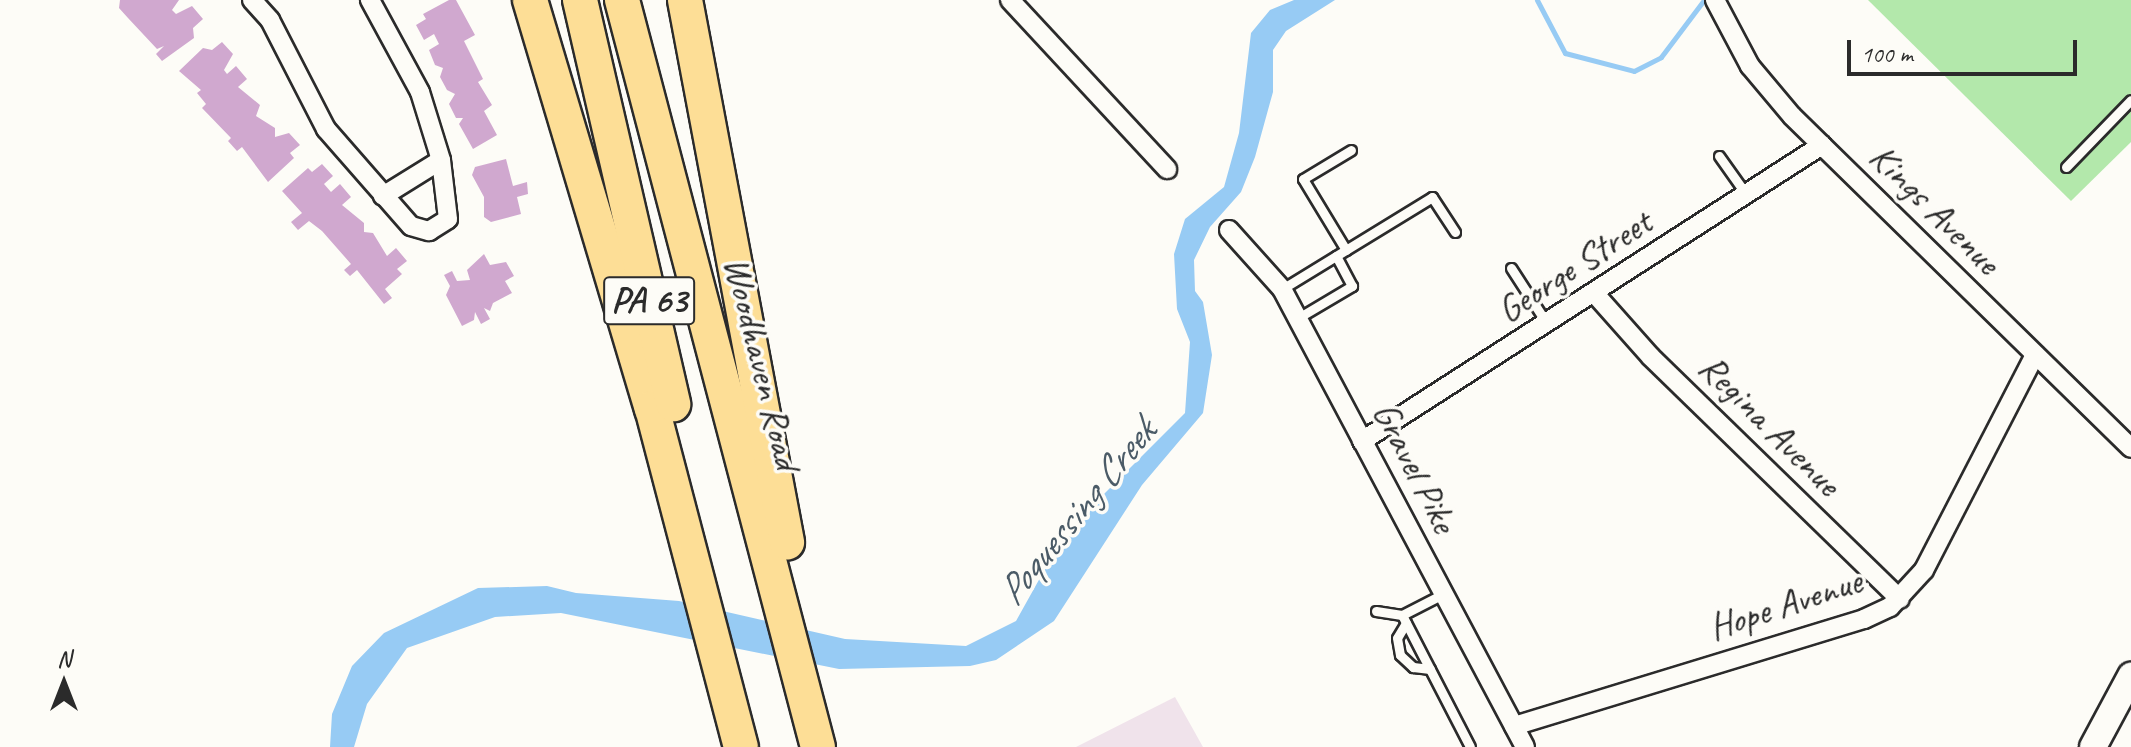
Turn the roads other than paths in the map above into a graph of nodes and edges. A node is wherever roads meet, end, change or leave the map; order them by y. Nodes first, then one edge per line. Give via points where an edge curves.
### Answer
1 (252, 0) edge
2 (370, 0) edge
3 (530, 0) edge
4 (622, 0) edge
5 (647, 0) edge
6 (685, 0) edge
7 (1010, 0) edge
8 (580, 3) edge
9 (1716, 3) edge
10 (2131, 100) edge
11 (1822, 145) junction
12 (1351, 150) dead end
13 (1719, 156) dead end
14 (441, 160) junction
15 (2066, 167) dead end
16 (1167, 169) dead end
17 (1746, 194) junction
18 (383, 196) junction
19 (1229, 230) dead end
20 (1455, 232) dead end
21 (1346, 250) junction
22 (1336, 256) junction
23 (1511, 268) dead end
24 (698, 283) junction
25 (1282, 289) junction
26 (1595, 294) junction
27 (1298, 318) junction
28 (1548, 325) junction
29 (2035, 355) junction
30 (1362, 441) junction
31 (2131, 448) edge
32 (1443, 594) junction
33 (1900, 599) junction
34 (709, 601) junction
35 (1376, 611) dead end
36 (793, 616) junction
37 (1404, 619) junction
38 (723, 654) junction
39 (1430, 669) junction
40 (2131, 676) edge
41 (1514, 726) junction
42 (823, 746) edge
43 (741, 747) edge
44 (754, 747) edge
45 (1470, 747) edge
46 (1525, 747) edge
47 (2093, 747) edge

1 - 18 street via 276,30 320,120
2 - 14 street via 420,92
3 - 34 highway
4 - 24 highway, Woodhaven Road / PA 63
5 - 24 highway
6 - 36 highway
7 - 16 street
8 - 34 highway, PA 63
9 - 11 street, Kings Avenue via 1757,77
10 - 15 lane
11 - 17 street, George Street
11 - 29 street, Kings Avenue
12 - 21 lane via 1303,179
13 - 17 lane
14 - 18 street
14 - 18 street via 450,200 448,219 439,226 429,231 411,226
17 - 26 street, George Street
19 - 25 street, Gravel Pike
20 - 21 lane via 1432,197
21 - 22 lane
22 - 25 lane
22 - 27 lane via 1352,286
23 - 28 lane
24 - 36 highway, Woodhaven Road / PA 63
25 - 27 street, Gravel Pike
26 - 28 street, George Street
26 - 33 street, Regina Avenue via 1651,357
27 - 30 street, Gravel Pike
28 - 30 street, George Street
29 - 31 street, Kings Avenue
29 - 33 street, Hope Avenue via 1924,570
30 - 32 street, Gravel Pike
32 - 37 lane
32 - 41 street, Gravel Pike
33 - 41 street, Hope Avenue via 1864,619
34 - 38 highway, PA 63
35 - 37 lane
36 - 42 highway, Woodhaven Road / PA 63
37 - 39 lane
37 - 39 lane via 1397,638 1400,655 1413,667
38 - 43 highway
38 - 44 highway, PA 63
39 - 45 lane
40 - 47 main road
41 - 46 street, Gravel Pike

